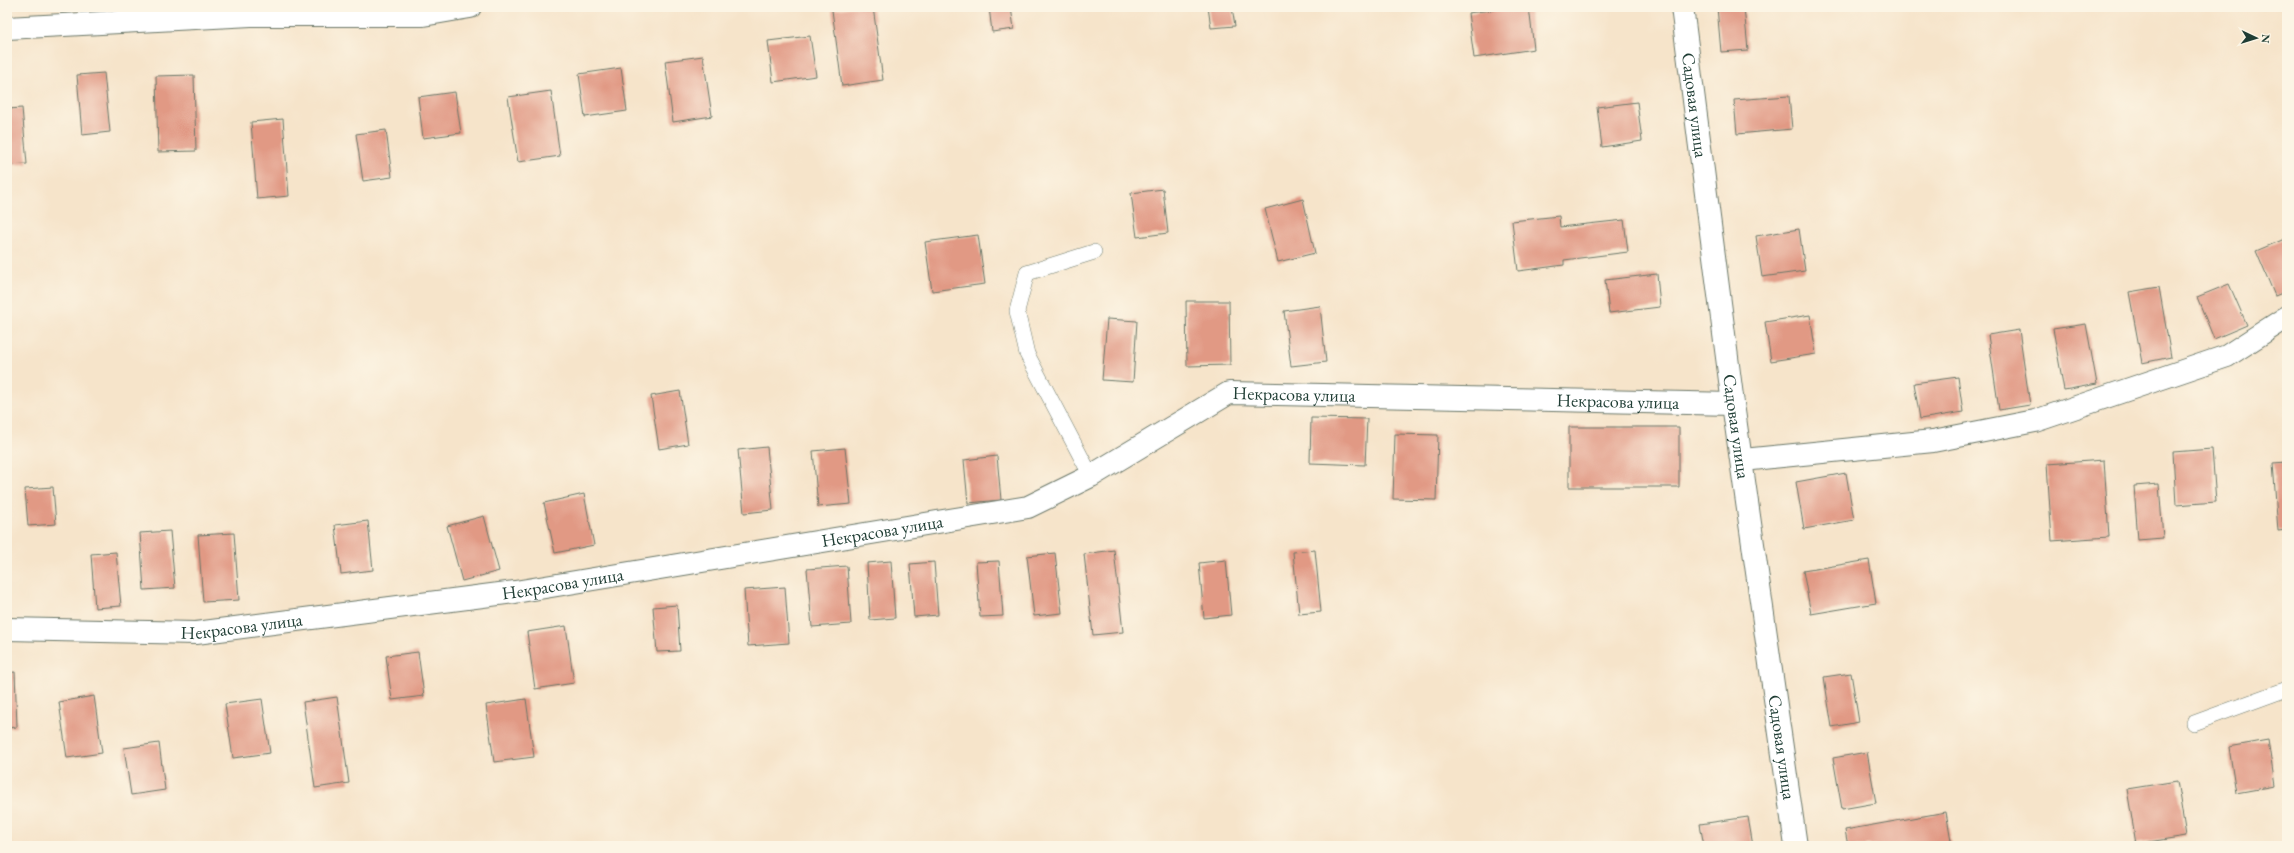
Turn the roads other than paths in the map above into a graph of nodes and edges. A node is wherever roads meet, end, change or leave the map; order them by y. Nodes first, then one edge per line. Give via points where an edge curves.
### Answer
1 (470, 7) edge
2 (1682, 7) edge
3 (7, 28) edge
4 (1094, 252) dead end
5 (2287, 317) edge
6 (1733, 404) junction
7 (1743, 460) junction
8 (1091, 476) junction
9 (7, 628) edge
10 (2287, 689) edge
11 (2194, 723) dead end
12 (1796, 846) edge

1 - 3 street via 423,15 251,15
2 - 6 street, Садовая улица
4 - 8 lane via 1027,273 1017,311 1027,354
5 - 7 street via 2227,356 2035,421 1932,441
6 - 7 street, Садовая улица
6 - 8 street, Некрасова улица via 1229,392
7 - 12 street, Садовая улица
8 - 9 street, Некрасова улица via 1028,507 515,592 196,633
10 - 11 lane

